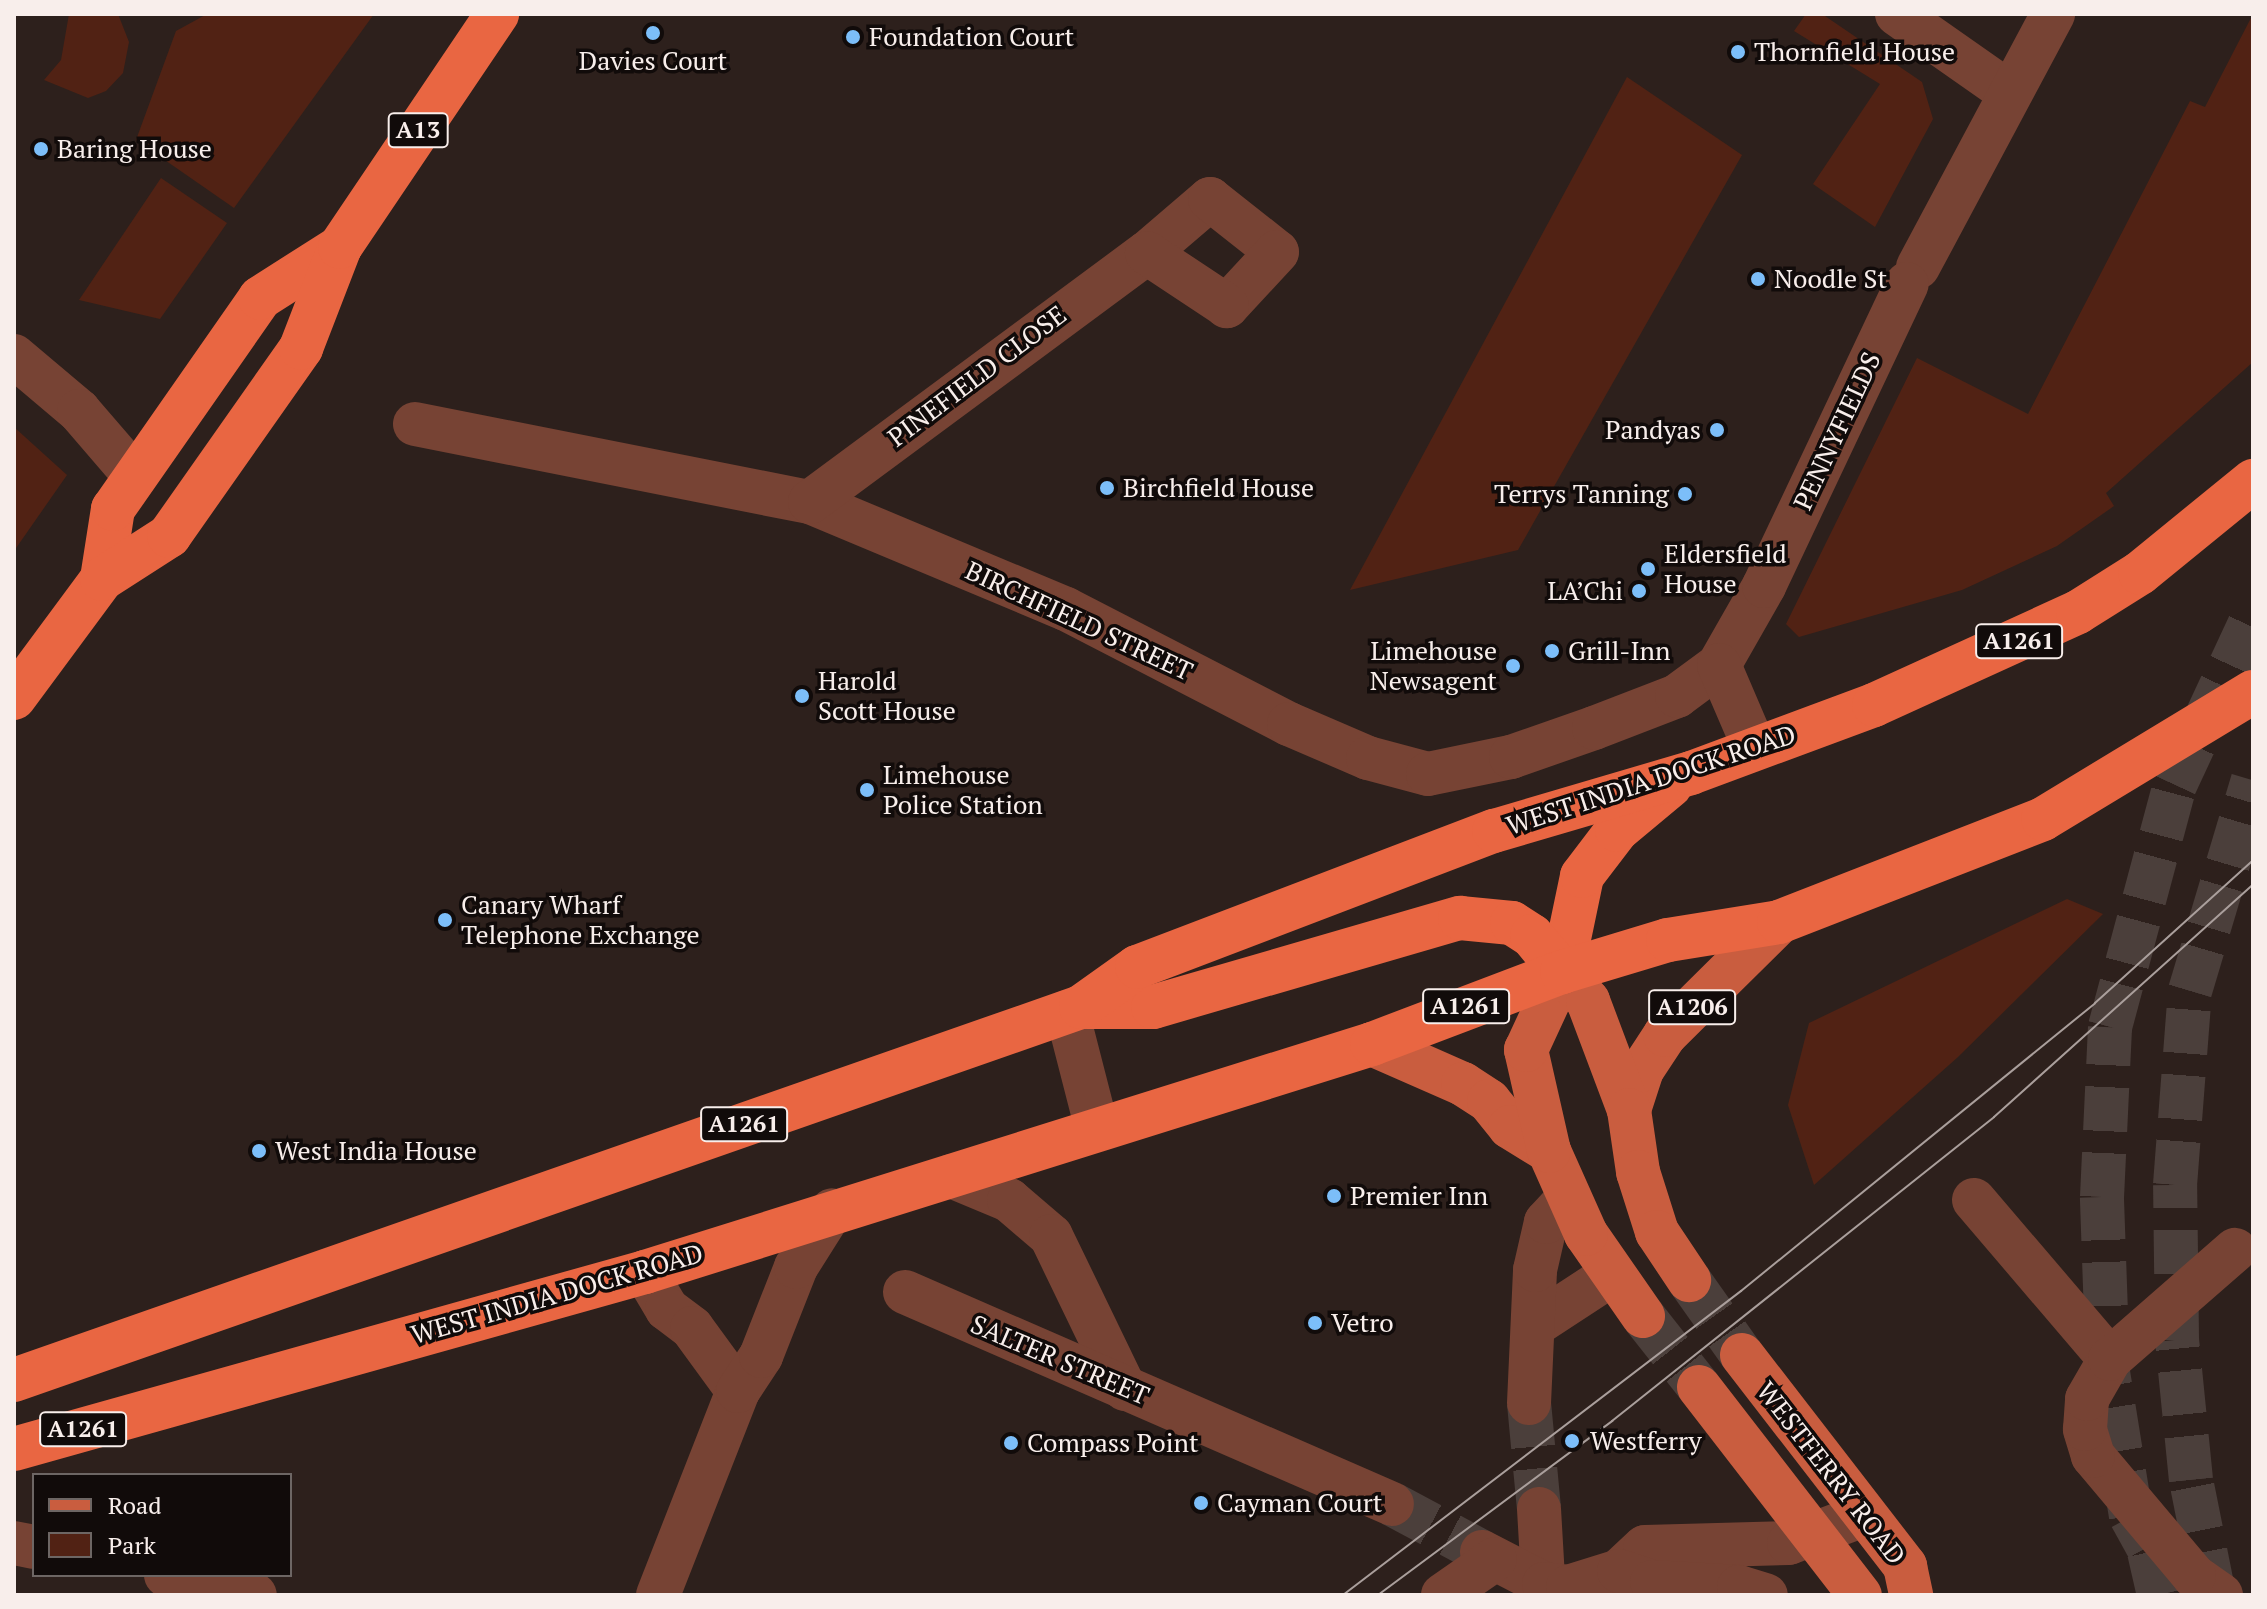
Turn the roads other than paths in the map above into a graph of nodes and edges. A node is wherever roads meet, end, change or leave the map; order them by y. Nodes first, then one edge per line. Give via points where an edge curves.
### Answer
1 (497, 14) edge
2 (1897, 14) edge
3 (2053, 14) edge
4 (2010, 93) junction
5 (340, 247) junction
6 (1147, 253) dead end
7 (14, 356) edge
8 (415, 424) dead end
9 (135, 476) junction
10 (2253, 481) edge
11 (810, 502) junction
12 (102, 579) junction
13 (1719, 665) junction
14 (2253, 692) edge
15 (14, 698) edge
16 (1755, 749) junction
17 (1691, 773) junction
18 (1779, 922) junction
19 (1562, 972) junction
20 (1074, 1009) junction
21 (1372, 1044) junction
22 (1629, 1110) junction
23 (1097, 1129) junction
24 (1549, 1151) junction
25 (951, 1176) junction
26 (1568, 1198) junction
27 (1974, 1200) dead end
28 (832, 1210) junction
29 (2235, 1250) dead end
30 (645, 1272) junction
31 (1611, 1275) junction
32 (1689, 1280) tunnel mouth
33 (905, 1292) dead end
34 (1643, 1316) tunnel mouth
35 (1536, 1324) junction
36 (1742, 1355) tunnel mouth
37 (2110, 1359) junction
38 (14, 1380) edge
39 (1699, 1387) tunnel mouth
40 (1125, 1389) junction
41 (738, 1391) junction
42 (1529, 1403) tunnel mouth
43 (14, 1449) edge
44 (1392, 1504) tunnel mouth
45 (1539, 1509) tunnel mouth
46 (1864, 1515) junction
47 (1815, 1537) junction
48 (1619, 1571) junction
49 (175, 1577) edge
50 (1544, 1589) edge
51 (255, 1595) edge
52 (658, 1595) edge
53 (1443, 1595) edge
54 (1766, 1595) edge
55 (1860, 1595) edge
56 (1911, 1595) edge
57 (2221, 1595) edge

1 - 5 highway, A13
2 - 4 street
3 - 4 street, PENNYFIELDS
4 - 13 street, PENNYFIELDS via 1912,276 1764,586
5 - 9 highway, A13 via 260,298
5 - 12 highway, A13 via 301,348 169,536
6 - 11 street, PINEFIELD CLOSE
7 - 9 street via 79,411 93,434
8 - 11 street, BIRCHFIELD STREET
9 - 12 highway, A13 via 113,509
10 - 16 highway, WEST INDIA DOCK ROAD / A1261 via 2140,573 2078,612 1936,679
11 - 13 street, BIRCHFIELD STREET via 1066,609 1289,724 1402,770 1450,772 1511,757 1677,696
12 - 15 highway, A13
13 - 16 street
14 - 18 highway, WEST INDIA DOCK ROAD / A1261 via 2043,819
16 - 17 highway, WEST INDIA DOCK ROAD / A1261
17 - 19 highway, A1261 via 1648,800 1582,876
17 - 20 highway, WEST INDIA DOCK ROAD / A1261 via 1504,827 1152,961
18 - 19 highway, WEST INDIA DOCK ROAD / A1261 via 1668,940
18 - 22 main road, A1206 via 1665,1035 1642,1070
19 - 20 highway, A1261 via 1532,936 1512,923 1460,918 1153,1007
19 - 21 highway, WEST INDIA DOCK ROAD / A1261
19 - 22 main road, A1206 via 1588,1001
19 - 24 main road via 1526,1050
20 - 23 street
20 - 38 highway, WEST INDIA DOCK ROAD / A1261
21 - 23 highway, WEST INDIA DOCK ROAD / A1261
21 - 24 main road via 1463,1084 1489,1101 1510,1127
22 - 32 main road, A1206 via 1638,1172 1657,1232
23 - 25 highway, WEST INDIA DOCK ROAD / A1261
24 - 26 main road
25 - 28 highway, WEST INDIA DOCK ROAD / A1261
25 - 40 street via 1009,1200 1051,1236
26 - 31 main road
26 - 35 street via 1546,1222 1533,1283
27 - 37 street
28 - 30 highway, WEST INDIA DOCK ROAD / A1261
28 - 41 street via 796,1267 761,1356
29 - 37 street
30 - 41 street via 667,1309 692,1328
30 - 43 highway, WEST INDIA DOCK ROAD / A1261
31 - 34 main road
31 - 35 street
33 - 40 street, SALTER STREET
35 - 42 street
36 - 46 main road, WESTFERRY ROAD
37 - 57 street via 2087,1399 2085,1429 2093,1456 2194,1576
39 - 47 main road, WESTFERRY ROAD
40 - 44 street, SALTER STREET
41 - 52 street
45 - 50 street
46 - 47 street
46 - 56 main road, WESTFERRY ROAD via 1905,1566
47 - 48 street via 1789,1543 1645,1547
47 - 55 main road, WESTFERRY ROAD
48 - 50 street
48 - 54 street via 1652,1582 1739,1587
49 - 51 street
50 - 53 street via 1488,1556

